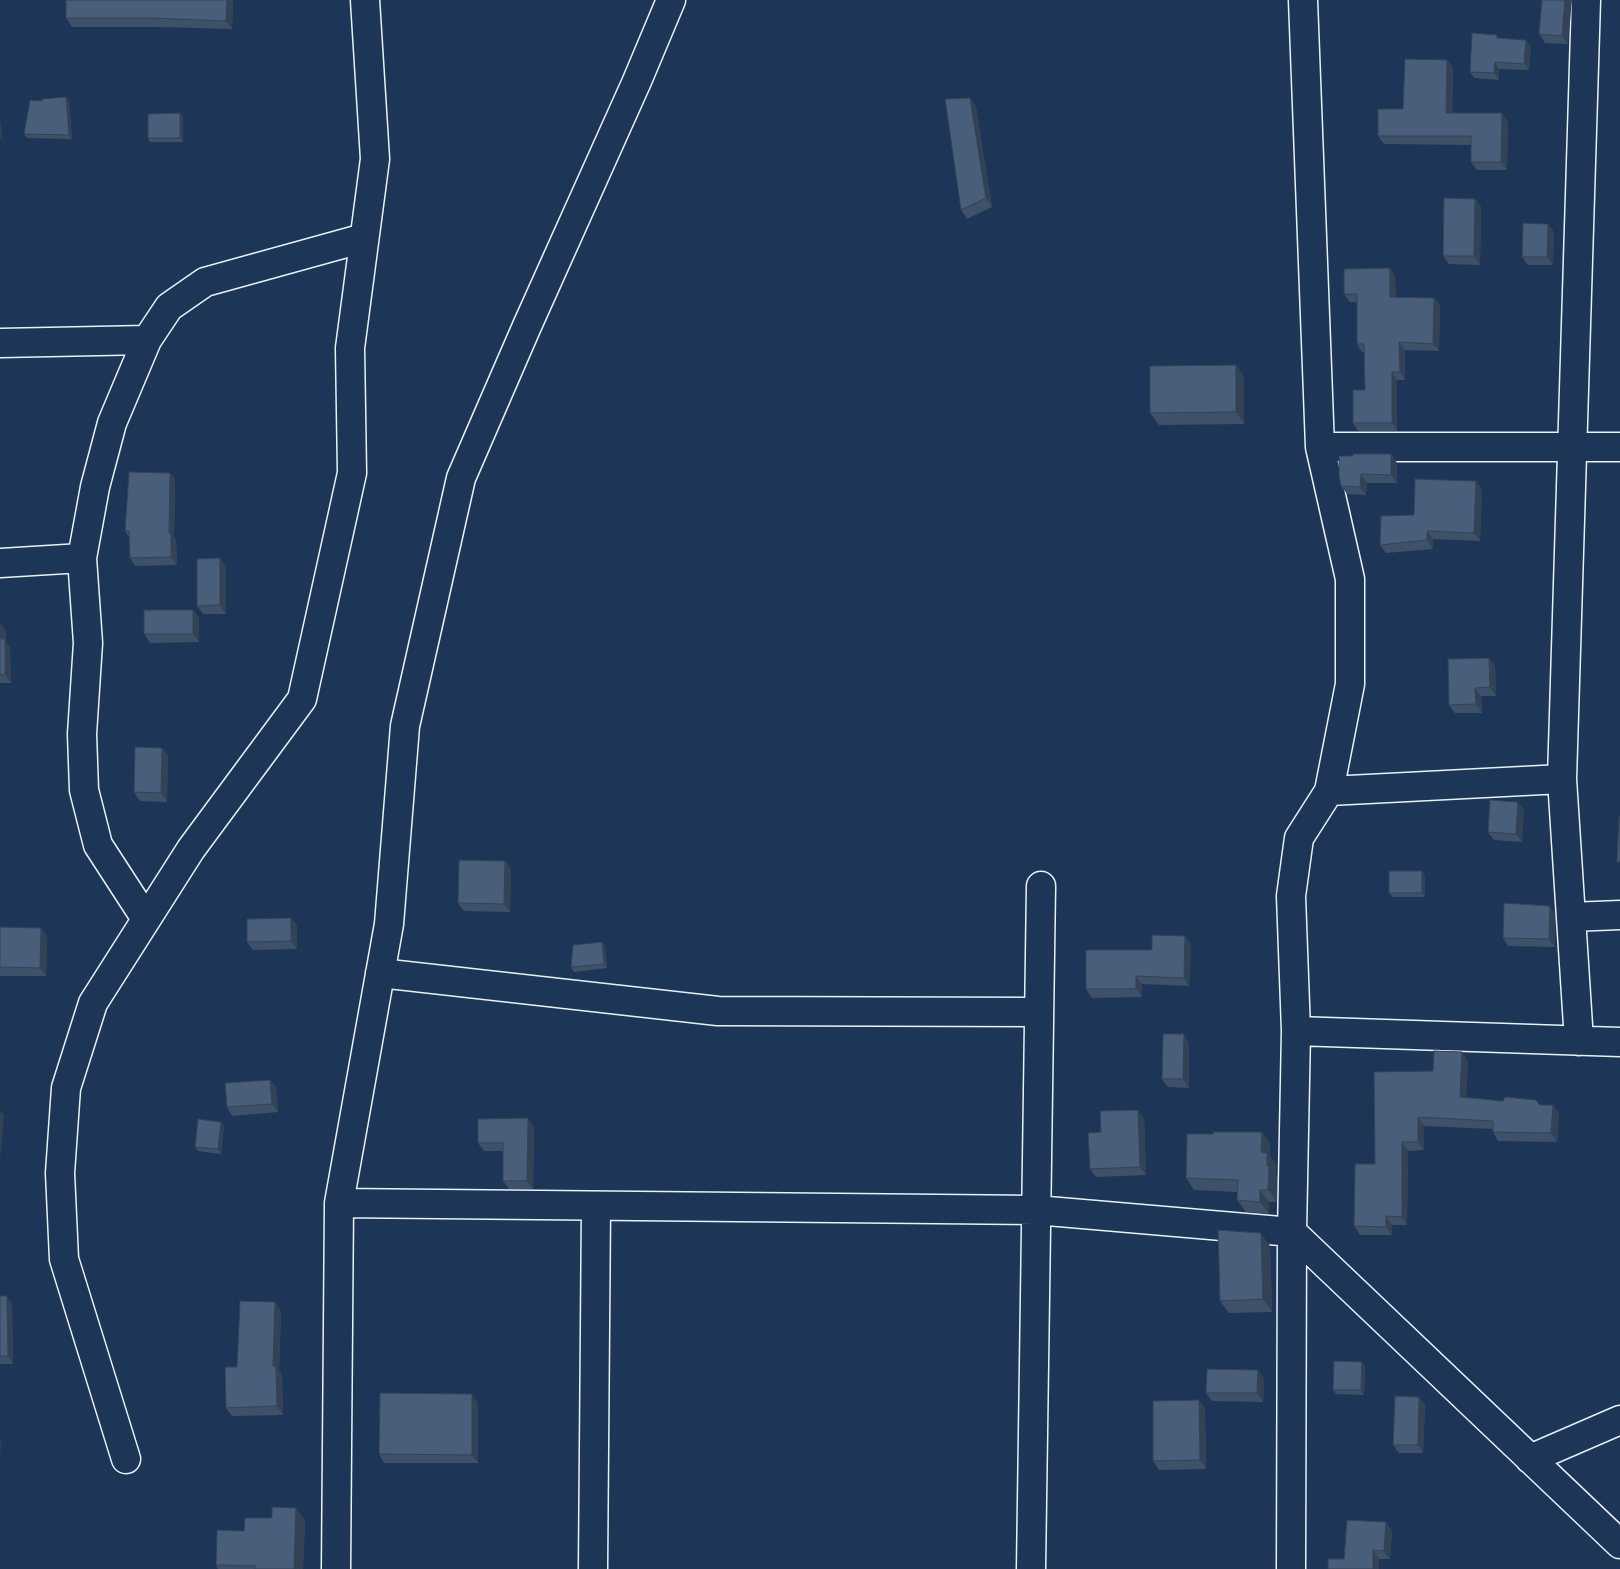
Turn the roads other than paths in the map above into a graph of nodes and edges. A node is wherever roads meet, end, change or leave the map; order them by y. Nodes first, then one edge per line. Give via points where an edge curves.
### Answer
1 (365, 0) edge
2 (671, 0) edge
3 (1304, 0) edge
4 (1586, 0) edge
5 (364, 238) junction
6 (147, 340) junction
7 (0, 344) edge
8 (1320, 447) junction
9 (1572, 447) junction
10 (1620, 447) edge
11 (82, 558) junction
12 (0, 563) edge
13 (1562, 779) junction
14 (1330, 791) junction
15 (1041, 886) dead end
16 (1620, 915) edge
17 (1571, 917) junction
18 (146, 919) junction
19 (380, 973) junction
20 (1039, 1012) junction
21 (1296, 1031) junction
22 (1579, 1041) junction
23 (1620, 1042) edge
24 (340, 1203) junction
25 (596, 1206) junction
26 (1036, 1210) junction
27 (1292, 1232) junction
28 (1620, 1420) edge
29 (1530, 1458) junction
30 (126, 1459) dead end
31 (1620, 1544) edge
32 (336, 1569) edge
33 (593, 1569) edge
34 (1031, 1569) edge
35 (1291, 1569) edge

1 - 5 street via 375,159
2 - 19 street via 461,478 405,726 388,924
3 - 8 street
4 - 9 street
5 - 6 street via 205,282 169,307
5 - 18 street via 350,348 352,474 302,700 191,849
6 - 7 street
6 - 11 street via 112,423
8 - 9 street
8 - 14 street via 1350,579 1350,684
9 - 10 street
9 - 13 street
11 - 12 street
11 - 18 street via 88,644 82,734 84,790 98,845
13 - 14 street
13 - 17 street
14 - 21 street via 1299,838 1291,896
15 - 20 street
16 - 17 street
17 - 22 street
18 - 30 street via 93,1003 66,1088 60,1173 64,1259
19 - 20 street via 718,1011
19 - 24 street
20 - 26 street
21 - 22 street
21 - 27 street
22 - 23 street
24 - 25 street
24 - 32 street
25 - 26 street
25 - 33 street
26 - 27 street
26 - 34 street
27 - 29 street
27 - 35 street
28 - 29 street
29 - 31 street

